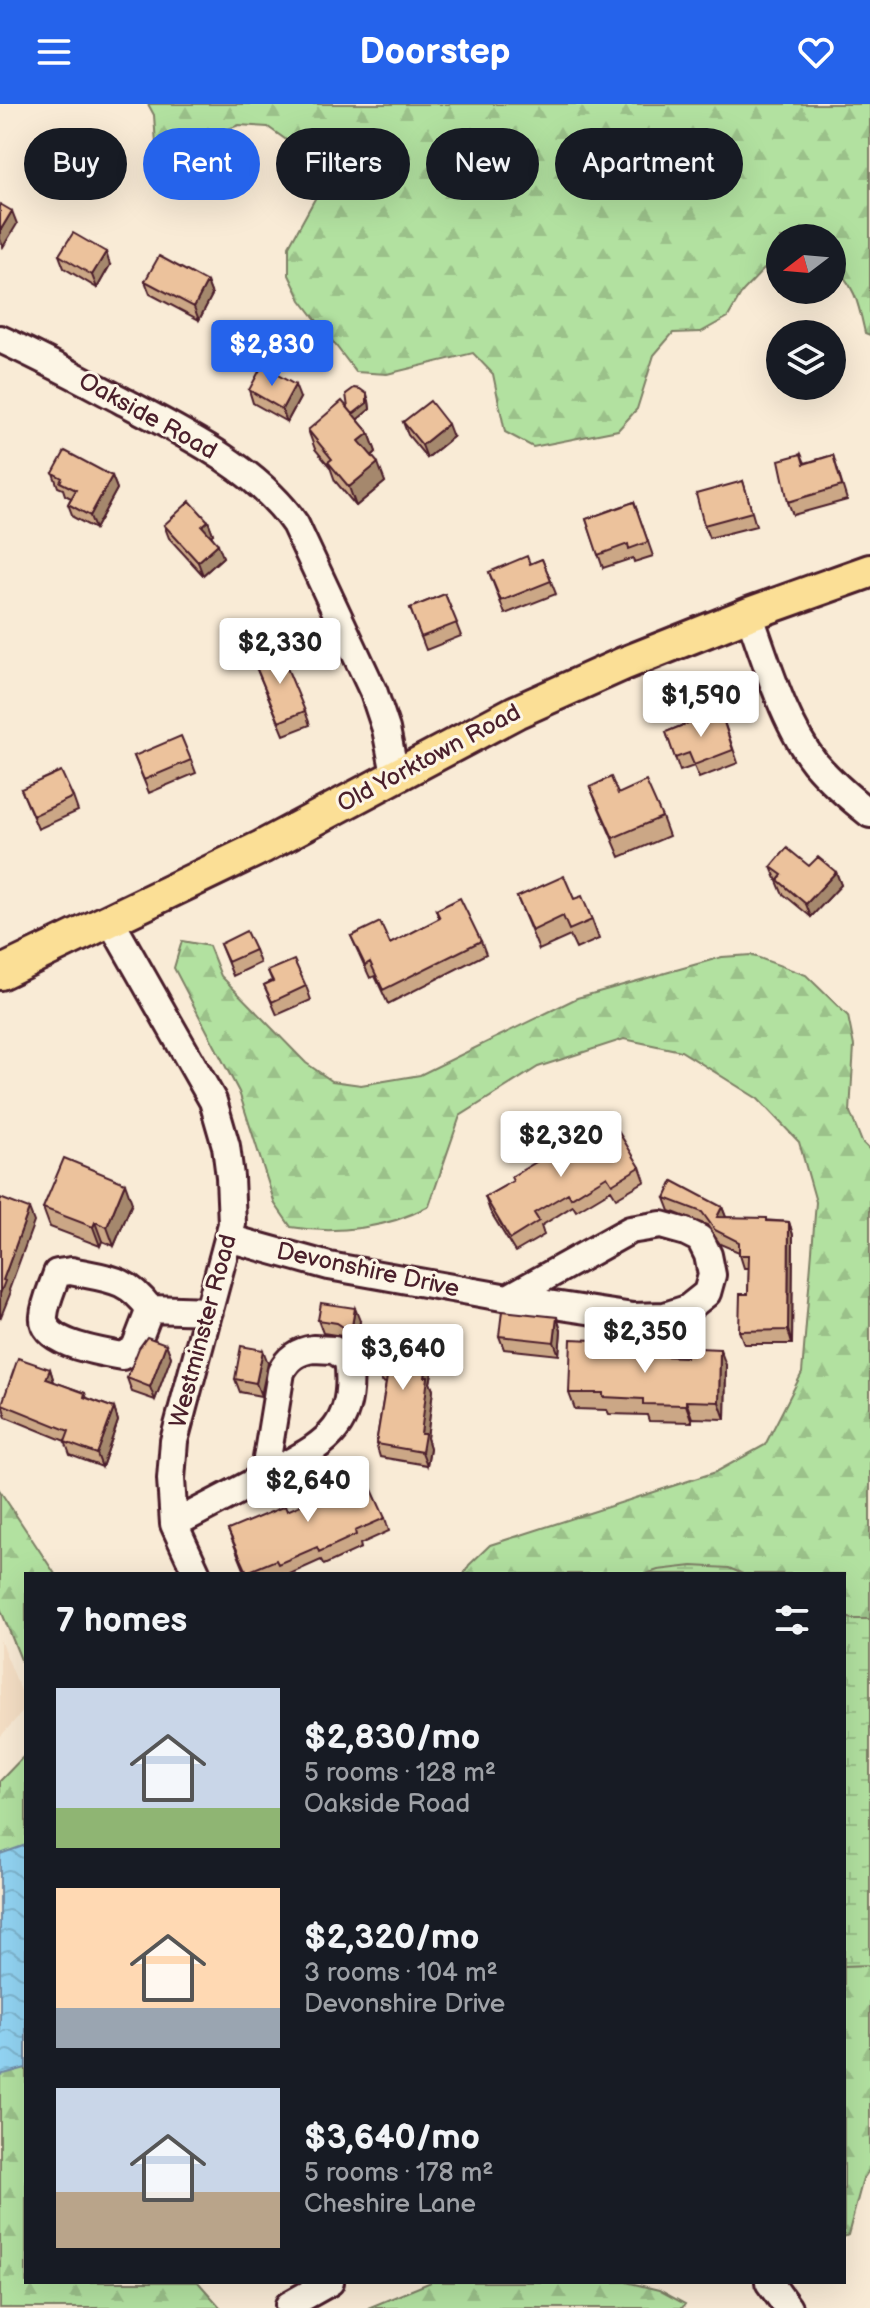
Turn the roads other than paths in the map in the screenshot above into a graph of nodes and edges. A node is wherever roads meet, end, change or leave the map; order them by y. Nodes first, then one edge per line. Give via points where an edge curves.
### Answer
1 (0, 339) edge
2 (870, 571) edge
3 (749, 614) junction
4 (395, 774) junction
5 (870, 814) edge
6 (110, 920) junction
7 (0, 973) edge
8 (228, 1238) junction
9 (508, 1298) junction
10 (150, 1309) dead end
11 (209, 1311) junction
12 (264, 1477) junction
13 (174, 1524) junction
14 (196, 1572) edge
15 (326, 2284) edge
16 (770, 2284) edge
17 (289, 2305) dead end
18 (788, 2308) edge

1 - 4 street, Oakside Road via 203,443 280,502 374,693
2 - 3 main road, Old Yorktown Road
3 - 4 main road, Old Yorktown Road via 516,712
3 - 5 street via 781,702 814,761
4 - 6 main road, Old Yorktown Road via 262,847
6 - 7 main road, Old Yorktown Road
6 - 8 street, Westminster Road via 213,1101 230,1177
8 - 9 street, Devonshire Drive via 329,1266
8 - 11 street, Westminster Road
9 - 9 street, Devonshire Drive via 630,1230 661,1225 700,1239 712,1275 707,1293 695,1304 665,1316 633,1317
10 - 11 street
11 - 13 street, Westminster Road via 174,1441
12 - 12 street via 284,1365 299,1351 334,1350 348,1359 346,1410 340,1425 317,1447
12 - 13 street
13 - 14 street, Westminster Road
15 - 17 street
16 - 18 street

